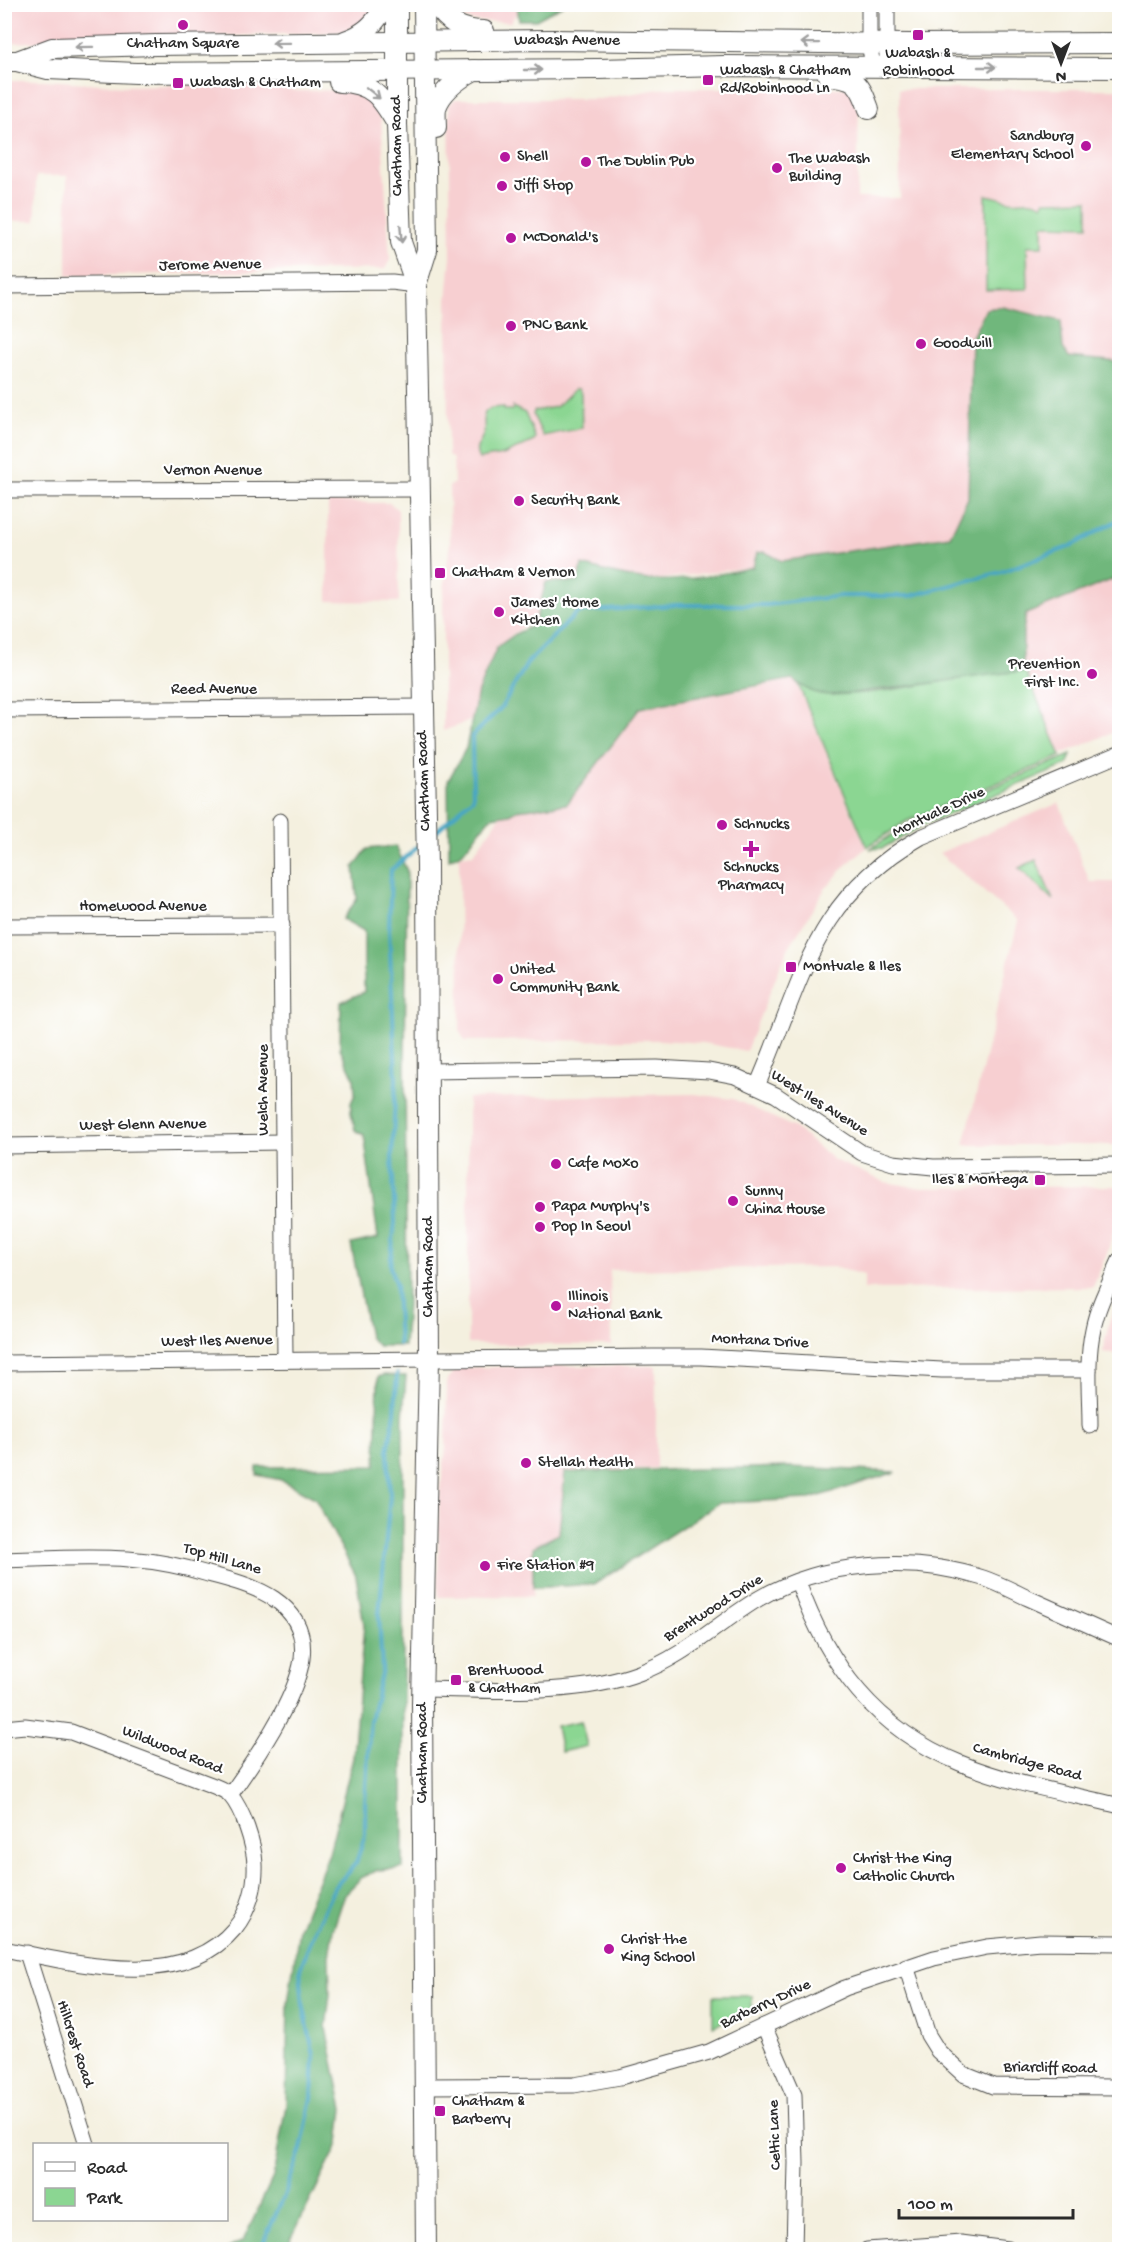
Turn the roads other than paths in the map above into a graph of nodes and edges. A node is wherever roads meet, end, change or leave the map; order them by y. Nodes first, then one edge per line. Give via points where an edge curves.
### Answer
1 (385, 4) edge
2 (397, 4) edge
3 (424, 4) edge
4 (436, 4) edge
5 (869, 4) edge
6 (887, 4) edge
7 (397, 41) junction
8 (424, 41) junction
9 (339, 42) junction
10 (680, 42) junction
11 (1119, 43) edge
12 (878, 44) junction
13 (10, 61) edge
14 (724, 66) junction
15 (880, 66) junction
16 (1119, 68) edge
17 (425, 70) junction
18 (474, 70) junction
19 (397, 71) junction
20 (278, 72) junction
21 (869, 109) dead end
22 (397, 124) junction
23 (427, 235) junction
24 (416, 285) junction
25 (4, 286) edge
26 (421, 489) junction
27 (4, 490) edge
28 (423, 707) junction
29 (4, 710) edge
30 (1119, 754) edge
31 (280, 821) dead end
32 (282, 925) junction
33 (4, 926) edge
34 (428, 1071) junction
35 (757, 1086) junction
36 (282, 1142) junction
37 (4, 1146) edge
38 (1119, 1165) edge
39 (1119, 1260) edge
40 (285, 1359) junction
41 (429, 1359) junction
42 (4, 1363) edge
43 (1089, 1370) junction
44 (1090, 1426) dead end
45 (4, 1560) edge
46 (798, 1582) junction
47 (1119, 1639) edge
48 (423, 1689) junction
49 (4, 1728) edge
50 (230, 1795) junction
51 (1119, 1806) edge
52 (1119, 1943) edge
53 (4, 1949) edge
54 (27, 1953) junction
55 (906, 1966) junction
56 (764, 2026) junction
57 (424, 2086) junction
58 (1119, 2087) edge
59 (86, 2143) edge
60 (426, 2250) edge
61 (794, 2250) edge
62 (867, 2250) edge
63 (1015, 2250) edge

1 - 9 main road via 380,16 361,34
2 - 7 main road, Chatham Road
3 - 8 main road, Chatham Road
4 - 10 main road via 447,20 464,29 638,31
5 - 12 street
6 - 12 street
7 - 8 main road, Wabash Avenue
7 - 9 main road, Wabash Avenue
7 - 19 main road, Chatham Road
8 - 10 main road, Wabash Avenue
8 - 17 main road, Chatham Road
9 -> 13 main road, Wabash Avenue via 52,48
12 -> 10 main road, Wabash Avenue
11 - 12 main road, Wabash Avenue
12 - 15 street
13 - 20 main road, Wabash Avenue via 48,69 136,73
14 - 15 main road, Wabash Avenue
18 -> 14 main road, Wabash Avenue
14 - 21 main road via 760,76 845,76 860,87
15 -> 16 main road, Wabash Avenue
17 - 18 main road, Wabash Avenue
17 - 19 main road, Wabash Avenue
17 - 23 main road, Chatham Road
18 - 23 main road via 451,87 436,109 436,198
19 - 20 main road, Wabash Avenue
19 - 22 main road, Chatham Road
20 -> 22 main road via 298,82 363,85 377,94
22 -> 24 main road, Chatham Road via 401,242
23 - 24 main road, Chatham Road via 427,250
24 - 25 street, Jerome Avenue via 392,282
24 - 26 main road, Chatham Road
26 - 27 street, Vernon Avenue
26 - 28 main road, Chatham Road
28 - 29 street, Reed Avenue
28 - 34 main road, Chatham Road
30 - 35 street, Montvale Drive via 921,837 873,870 838,907 818,939
31 - 32 street, Welch Avenue
32 - 33 street, Homewood Avenue
32 - 36 street, Welch Avenue
34 - 35 street, West Iles Avenue via 688,1069 735,1077
34 - 41 main road, Chatham Road
35 - 38 street, West Iles Avenue via 787,1101 862,1153 893,1163 933,1167
36 - 37 street, West Glenn Avenue
36 - 40 street, Welch Avenue
39 - 43 street via 1097,1314
40 - 41 street, West Iles Avenue
40 - 42 street, West Iles Avenue
41 - 43 street, Montana Drive via 701,1357 942,1370
41 - 48 main road, Chatham Road
43 - 44 street
45 - 50 street, Top Hill Lane via 127,1558 164,1563 261,1590 286,1608 301,1637 299,1672 256,1759
46 - 47 street, Brentwood Drive via 835,1570 879,1564 944,1569 983,1578
46 - 48 street, Brentwood Drive via 759,1599 687,1649 639,1673 568,1688
46 - 51 street, Cambridge Road via 817,1630 842,1671 882,1717 907,1735 961,1764
48 - 57 main road, Chatham Road
49 - 50 street, Wildwood Road via 25,1726 71,1732 195,1777
50 - 54 street, Wildwood Road via 249,1834 255,1873 252,1893 239,1922 211,1950 175,1963 132,1968
52 - 55 street, Barberry Drive via 1040,1942 987,1947
53 - 54 street, Wildwood Road
54 - 59 street, Hillcrest Road
55 - 56 street, Barberry Drive via 845,1988
55 - 58 street, Briarcliff Road via 928,2035 938,2051 963,2074 993,2086
56 - 57 street, Barberry Drive via 709,2052 620,2077 574,2085
56 - 61 street, Celtic Lane via 794,2095
57 - 60 main road, Chatham Road
62 - 63 street via 961,2243

